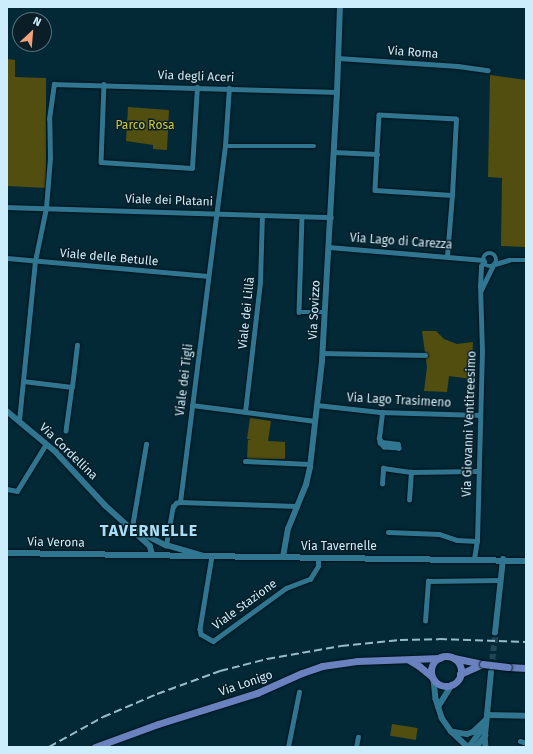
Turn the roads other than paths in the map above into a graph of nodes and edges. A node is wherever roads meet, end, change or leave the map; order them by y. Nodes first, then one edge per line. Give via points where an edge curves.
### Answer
1 (340, 7) edge
2 (338, 58) junction
3 (488, 70) dead end
4 (104, 84) junction
5 (197, 87) junction
6 (229, 88) junction
7 (337, 92) junction
8 (224, 146) junction
9 (314, 146) dead end
10 (334, 152) junction
11 (377, 154) junction
12 (452, 195) junction
13 (7, 206) edge
14 (46, 208) junction
15 (216, 213) junction
16 (262, 216) junction
17 (302, 217) junction
18 (331, 217) junction
19 (329, 247) junction
20 (495, 255) junction
21 (447, 256) junction
22 (7, 258) edge
23 (484, 259) junction
24 (509, 260) junction
25 (526, 260) edge
26 (35, 261) junction
27 (494, 265) junction
28 (208, 276) junction
29 (481, 290) junction
30 (325, 312) junction
31 (77, 345) dead end
32 (323, 354) junction
33 (425, 355) dead end
34 (23, 381) junction
35 (72, 387) junction
36 (192, 405) junction
37 (317, 405) junction
38 (7, 411) edge
39 (245, 412) junction
40 (382, 412) junction
41 (480, 415) junction
42 (19, 421) junction
43 (315, 421) junction
44 (66, 431) dead end
45 (379, 438) dead end
46 (46, 444) junction
47 (146, 444) dead end
48 (245, 461) dead end
49 (310, 464) junction
50 (478, 471) junction
51 (411, 472) junction
52 (382, 484) dead end
53 (7, 489) edge
54 (409, 500) dead end
55 (180, 502) junction
56 (297, 506) junction
57 (111, 511) junction
58 (132, 527) junction
59 (388, 532) dead end
60 (477, 541) junction
61 (166, 545) junction
62 (7, 553) edge
63 (153, 555) junction
64 (210, 556) junction
65 (283, 558) junction
66 (318, 558) junction
67 (474, 559) junction
68 (503, 560) junction
69 (526, 560) edge
70 (500, 580) junction
71 (425, 622) dead end
72 (495, 632) tunnel mouth
73 (440, 658) junction
74 (450, 658) junction
75 (407, 660) junction
76 (483, 664) junction
77 (526, 668) edge
78 (491, 672) tunnel mouth
79 (460, 674) junction
80 (433, 679) junction
81 (452, 685) junction
82 (299, 692) dead end
83 (438, 707) junction
84 (526, 716) edge
85 (486, 718) junction
86 (451, 731) junction
87 (485, 736) junction
88 (358, 737) dead end
89 (520, 741) dead end
90 (526, 743) edge
91 (95, 747) edge
92 (288, 747) edge
93 (356, 747) edge
94 (470, 747) edge
95 (486, 747) edge

1 - 2 street, Via Sovizzo
2 - 3 street, Via Roma
2 - 7 street, Via Sovizzo
4 - 5 street, Via degli Aceri
4 - 5 street via 101,162 192,168
4 - 14 street, Via degli Aceri via 54,84 49,119 50,158
5 - 6 street, Via degli Aceri
6 - 7 street, Via degli Aceri
6 - 8 street, Viale dei Tigli
7 - 10 street, Via Sovizzo
8 - 9 street
8 - 15 street, Viale dei Tigli
10 - 11 street
10 - 18 street, Via Sovizzo
11 - 12 street via 376,190
11 - 12 street via 379,115 456,119
12 - 21 street
13 - 14 street, Viale dei Platani
14 - 15 street, Viale dei Platani
14 - 26 street
15 - 16 street, Viale dei Platani
15 - 28 street, Viale dei Tigli
16 - 17 street, Viale dei Platani
16 - 39 street, Viale dei Lillà via 260,282
17 - 18 street, Viale dei Platani
17 - 30 street via 299,312
18 - 19 street, Via Sovizzo
19 - 21 street, Via Lago di Carezza
19 - 30 street, Via Sovizzo
20 - 23 street via 491,253
20 - 24 street
20 - 27 street via 497,260
21 - 23 street, Via Lago di Carezza
22 - 26 street, Viale delle Betulle
23 - 27 street via 489,266
23 - 29 street, Via Giovanni Ventitreesimo via 481,266
24 - 25 street
24 - 27 street
26 - 28 street, Viale delle Betulle
26 - 34 street
27 - 29 street, Via Giovanni Ventitreesimo
28 - 36 street, Viale dei Tigli
29 - 41 street, Via Giovanni Ventitreesimo
30 - 32 street, Via Sovizzo
31 - 35 street
32 - 33 street
32 - 37 street, Via Sovizzo
34 - 35 street
34 - 42 street
35 - 44 street
36 - 39 street
36 - 55 street, Viale dei Tigli
37 - 40 street, Via Lago Trasimeno
37 - 43 street, Via Sovizzo
38 - 42 street, Via Cordellina
39 - 43 street
40 - 41 street, Via Lago Trasimeno
40 - 45 street
41 - 50 street, Via Giovanni Ventitreesimo
42 - 46 street, Via Cordellina
43 - 49 street, Via Sovizzo
46 - 53 street via 17,491
46 - 57 street, Via Cordellina
47 - 58 street
48 - 49 street
49 - 56 street, Via Sovizzo via 306,485
50 - 51 street
50 - 60 street, Via Giovanni Ventitreesimo
51 - 52 street via 383,468
51 - 54 street
55 - 56 street
55 - 61 street, Viale dei Tigli via 173,507
56 - 65 street, Via Sovizzo via 284,540
57 - 58 street, Via Cordellina
57 - 63 street, Via Cordellina via 150,546
58 - 61 street, Via Cordellina
59 - 60 street via 439,534 457,540
60 - 67 street, Via Giovanni Ventitreesimo
61 - 64 street, Via Cordellina
62 - 63 main road, Via Verona
63 - 64 main road, Via Tavernelle
64 - 65 main road, Via Tavernelle
64 - 66 street, Viale Stazione via 200,629 201,634 213,641 286,588 310,579 318,566
65 - 66 main road, Via Tavernelle
66 - 67 main road, Via Tavernelle
67 - 68 main road, Via Tavernelle
68 - 69 main road, Via Tavernelle
68 - 70 street
70 - 71 street via 428,581
70 - 72 street
73 - 74 main road
73 - 75 main road, Via Lonigo
73 - 80 main road via 432,666
74 - 76 main road
74 - 79 main road via 458,664
75 - 80 main road via 419,666
75 - 91 main road, Via Lonigo via 357,661 322,666 257,693
76 - 77 main road, bridge
76 - 79 main road
78 - 85 street
79 - 81 main road
80 - 81 main road via 444,686
80 - 83 street
81 - 83 street
82 - 92 street
83 - 86 street
84 - 85 street
85 - 86 street via 474,732 467,734
85 - 87 street
85 - 94 street via 482,730
86 - 94 street
87 - 94 street via 477,746
87 - 95 street
88 - 93 street
89 - 90 street

